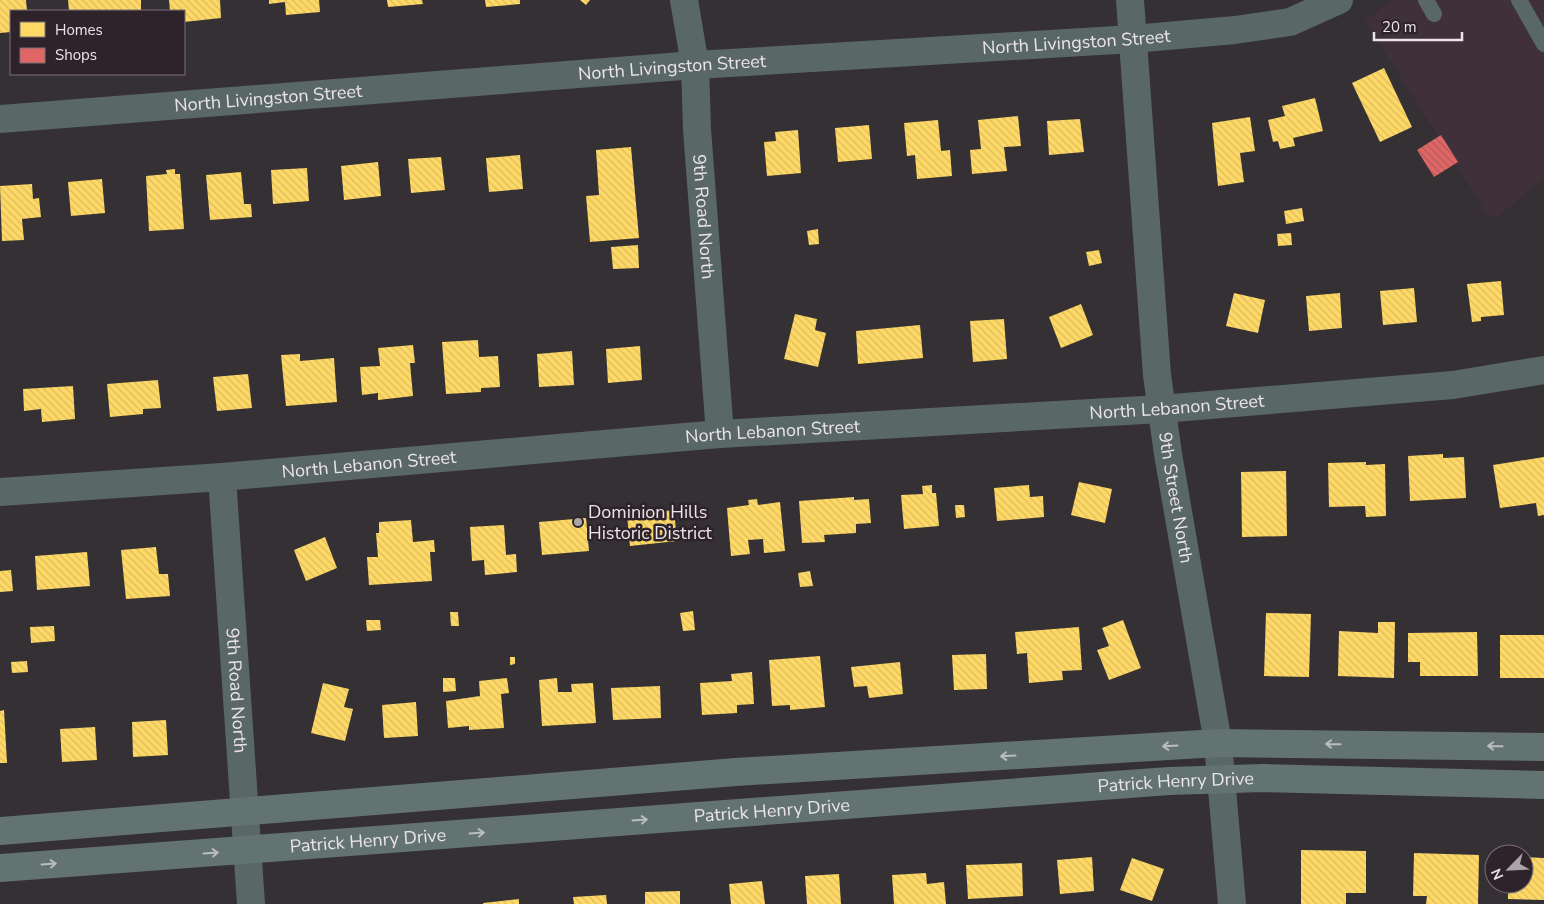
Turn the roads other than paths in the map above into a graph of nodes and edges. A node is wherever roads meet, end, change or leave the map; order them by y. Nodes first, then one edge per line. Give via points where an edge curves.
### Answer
1 (684, 0) edge
2 (1130, 0) edge
3 (1339, 0) edge
4 (1519, 0) edge
5 (1133, 39) junction
6 (1544, 44) edge
7 (695, 65) junction
8 (0, 119) edge
9 (1544, 370) edge
10 (1161, 409) junction
11 (720, 434) junction
12 (222, 477) junction
13 (0, 492) edge
14 (1218, 743) junction
15 (1544, 747) edge
16 (1222, 778) junction
17 (1544, 785) edge
18 (244, 812) junction
19 (0, 831) edge
20 (246, 850) junction
21 (0, 868) edge
22 (251, 904) edge
23 (1232, 904) edge

1 - 7 street, 9th Road North
2 - 5 street, 9th Street North
3 - 5 street, North Livingston Street via 1290,22
4 - 6 lane
5 - 7 street, North Livingston Street
5 - 10 street, 9th Street North
7 - 8 street, North Livingston Street
7 - 11 street, 9th Road North
9 - 10 street, North Lebanon Street via 1453,385
10 - 11 street, North Lebanon Street
10 - 14 street, 9th Street North
11 - 12 street, North Lebanon Street
12 - 13 street, North Lebanon Street
12 - 18 street, 9th Road North
15 -> 14 street, Patrick Henry Drive
14 - 16 street, 9th Street North
14 -> 18 street, Patrick Henry Drive via 736,772
16 - 17 street, Patrick Henry Drive
20 -> 16 street, Patrick Henry Drive
16 - 23 street, 9th Street North
18 - 19 street, Patrick Henry Drive
18 - 20 street, 9th Road North
21 -> 20 street, Patrick Henry Drive
20 - 22 street, 9th Road North

